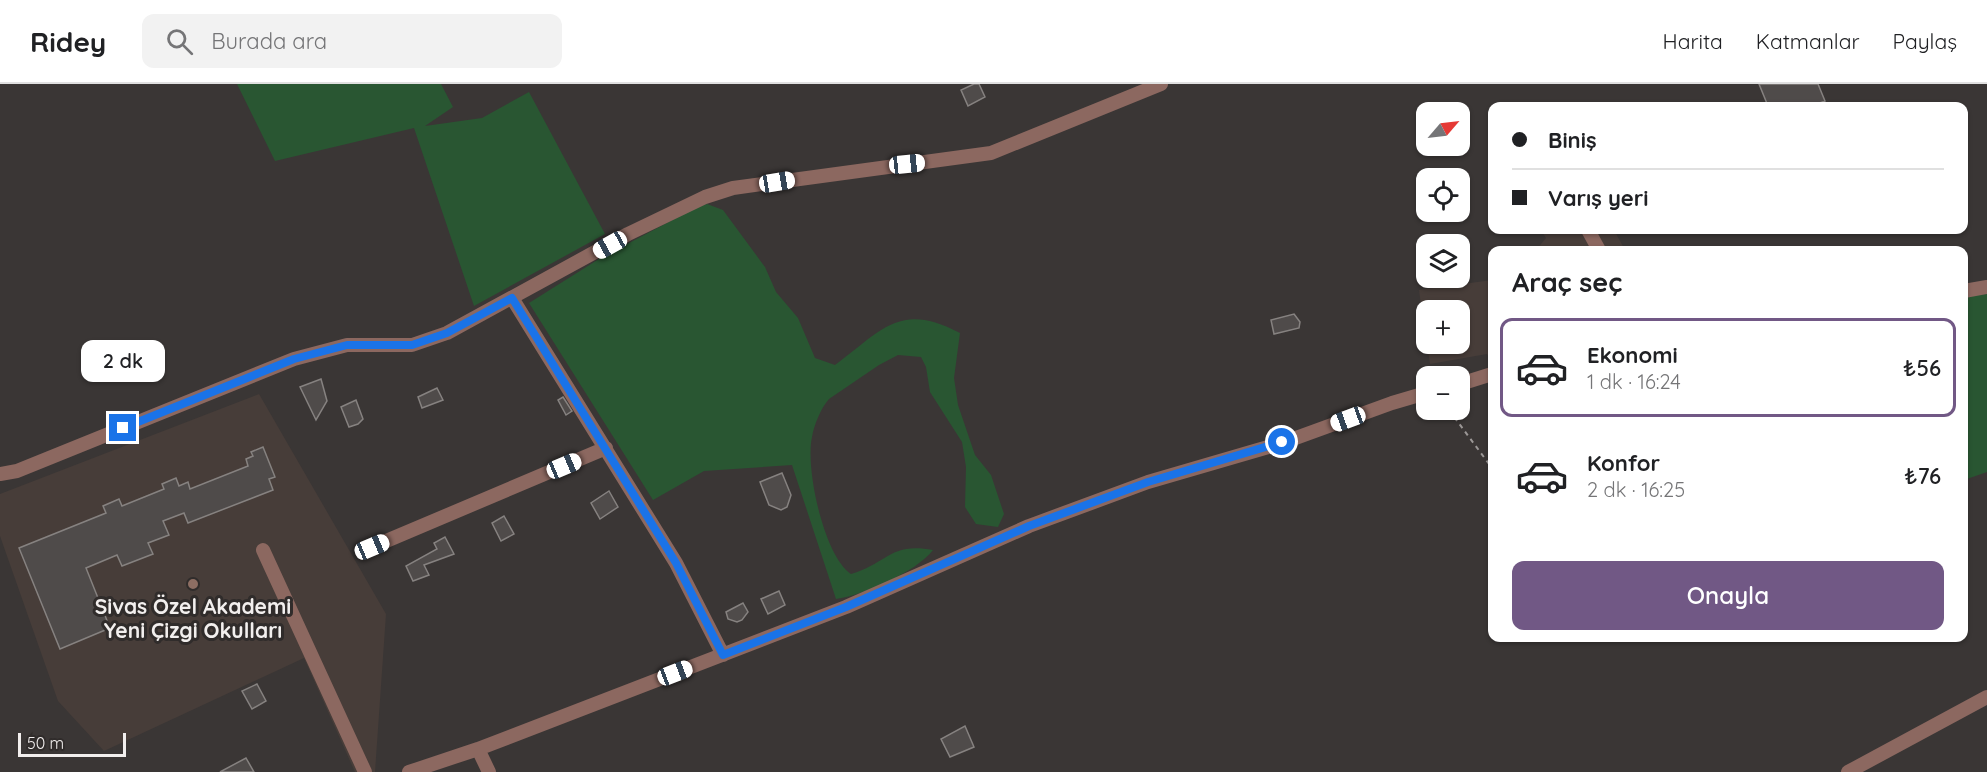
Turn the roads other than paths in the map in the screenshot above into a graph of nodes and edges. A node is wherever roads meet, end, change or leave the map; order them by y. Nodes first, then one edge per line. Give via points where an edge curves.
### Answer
1 (1161, 84) edge
2 (1987, 287) edge
3 (1968, 290) edge
4 (512, 298) junction
5 (1488, 375) edge
6 (1470, 381) edge
7 (1416, 396) edge
8 (606, 448) junction
9 (0, 474) edge
10 (372, 547) dead end
11 (263, 550) dead end
12 (723, 655) junction
13 (1987, 697) edge
14 (478, 749) junction
15 (364, 772) edge
16 (409, 772) edge
17 (489, 772) edge
18 (1848, 772) edge

1 - 4 street via 991,153 744,187 705,196
2 - 3 street
4 - 8 street
4 - 9 street via 447,333 412,345 347,345 294,359 17,471
5 - 6 street
7 - 12 street via 1148,482 1029,526 846,607
8 - 10 street
8 - 12 street via 676,563
11 - 15 street
12 - 14 street
13 - 18 street
14 - 16 street
14 - 17 street

